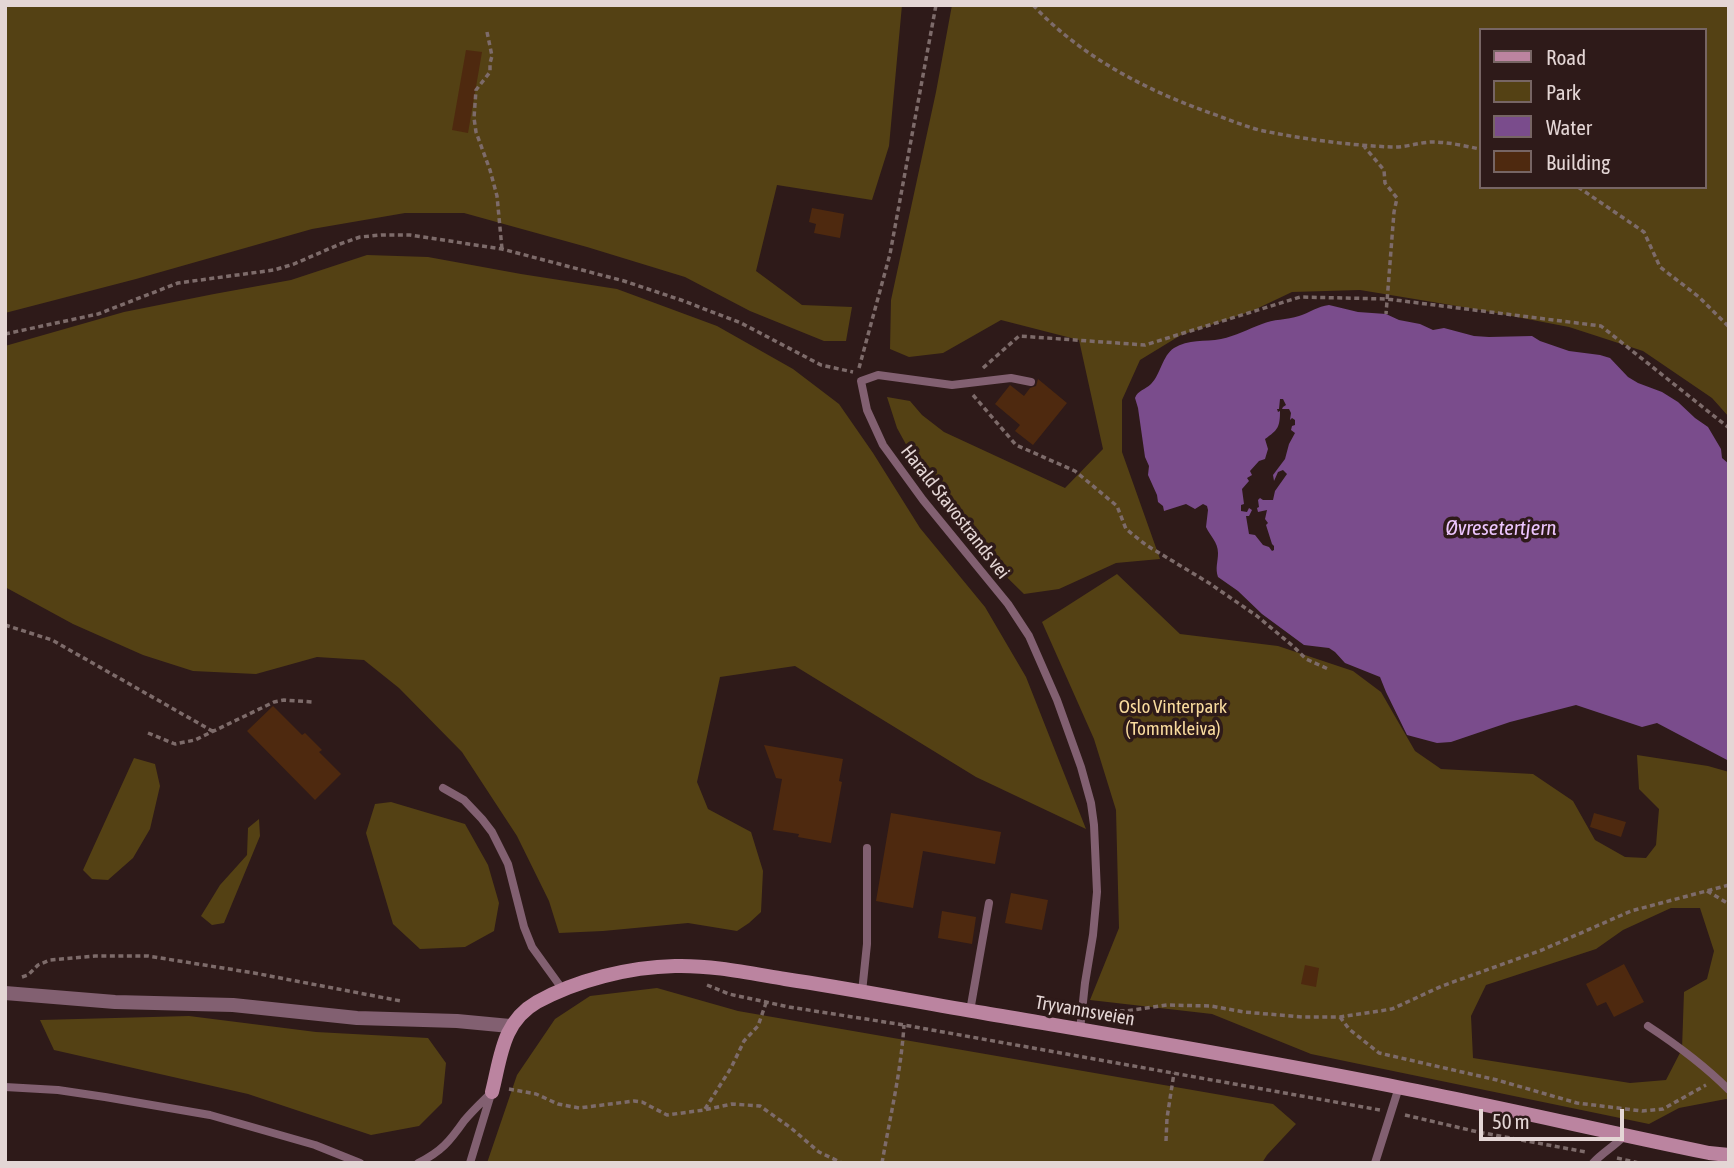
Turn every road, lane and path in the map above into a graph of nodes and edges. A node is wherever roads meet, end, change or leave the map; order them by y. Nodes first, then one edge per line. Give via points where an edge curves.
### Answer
1 (936, 5) edge
2 (1033, 5) edge
3 (487, 32) dead end
4 (1363, 145) junction
5 (1478, 149) edge
6 (1581, 189) edge
7 (502, 249) junction
8 (1387, 299) junction
9 (1386, 314) dead end
10 (1729, 327) edge
11 (5, 334) edge
12 (860, 377) junction
13 (1031, 382) dead end
14 (964, 384) junction
15 (1729, 428) edge
16 (5, 625) edge
17 (1328, 669) dead end
18 (313, 702) dead end
19 (214, 732) junction
20 (148, 733) dead end
21 (443, 788) dead end
22 (867, 848) dead end
23 (1729, 885) edge
24 (1707, 891) junction
25 (989, 902) dead end
26 (1729, 904) edge
27 (675, 966) junction
28 (13, 980) dead end
29 (563, 990) junction
30 (862, 992) junction
31 (5, 993) edge
32 (406, 1002) dead end
33 (766, 1003) junction
34 (970, 1011) junction
35 (1082, 1011) junction
36 (1340, 1017) junction
37 (904, 1026) junction
38 (1648, 1026) dead end
39 (510, 1027) junction
40 (1080, 1030) junction
41 (1174, 1073) junction
42 (1717, 1078) junction
43 (5, 1087) edge
44 (1399, 1087) junction
45 (493, 1089) junction
46 (1729, 1090) edge
47 (704, 1110) junction
48 (1392, 1112) junction
49 (1626, 1134) junction
50 (1166, 1140) dead end
51 (1601, 1155) junction
52 (1729, 1155) edge
53 (360, 1163) edge
54 (418, 1163) edge
55 (470, 1163) edge
56 (842, 1163) edge
57 (882, 1163) edge
58 (1375, 1163) edge
59 (1593, 1163) edge
60 (1639, 1163) edge

1 - 12 path via 890,254 860,360
2 - 4 path via 1050,24 1141,85 1257,129
3 - 7 path via 490,72 476,90 474,118 497,196
4 - 5 path via 1395,148 1432,142
4 - 8 path via 1384,170 1385,183 1397,198
6 - 10 path via 1644,232 1660,267
7 - 11 path via 410,235 369,236 274,270 178,283 98,314
7 - 12 path via 681,300 741,323 821,365
8 - 9 path
8 - 14 path via 1300,298 1145,345 1019,336
8 - 15 path via 1601,326
12 - 14 lane via 887,375
12 - 35 lane, Harald Stavostrands vei via 867,410 883,445 1022,623 1058,700 1091,803 1095,840 1096,913
13 - 14 lane via 1011,378
14 - 17 path via 1016,445 1075,471 1117,506 1126,529 1146,545 1257,615 1306,659
16 - 19 path via 52,640
18 - 19 path via 274,702
19 - 20 path via 175,744
21 - 29 lane via 464,800 496,839 532,947
22 - 30 lane
23 - 24 path
24 - 26 path
24 - 36 path via 1631,911 1392,1009
25 - 34 lane
27 - 29 street, Tryvannsveien via 617,974
27 - 30 street, Tryvannsveien via 744,972
27 - 33 path via 715,989
28 - 32 path via 50,960 148,956
29 - 39 street, Tryvannsveien via 536,1002
30 - 34 street, Tryvannsveien
31 - 39 street
33 - 37 path
33 - 47 path via 758,1026 744,1041
34 - 40 street, Tryvannsveien
35 - 36 path via 1211,1006
35 - 40 lane, Harald Stavostrands vei
36 - 42 path via 1379,1053 1577,1102 1642,1111 1663,1109
37 - 41 path
37 - 57 path
38 - 42 lane
39 - 45 street, Tryvannsveien
40 - 44 street, Tryvannsveien
41 - 48 path
41 - 50 path
42 - 46 lane
43 - 53 lane via 105,1097 210,1115
44 - 48 lane
44 - 49 street, Tryvannsveien
45 - 47 path via 536,1094 579,1108 634,1101 667,1115
45 - 54 lane via 450,1142
45 - 55 lane
47 - 56 path via 732,1104 760,1106 819,1152
48 - 51 path
48 - 58 lane
49 - 51 lane
49 - 52 street, Tryvannsveien
51 - 59 lane
51 - 60 path

